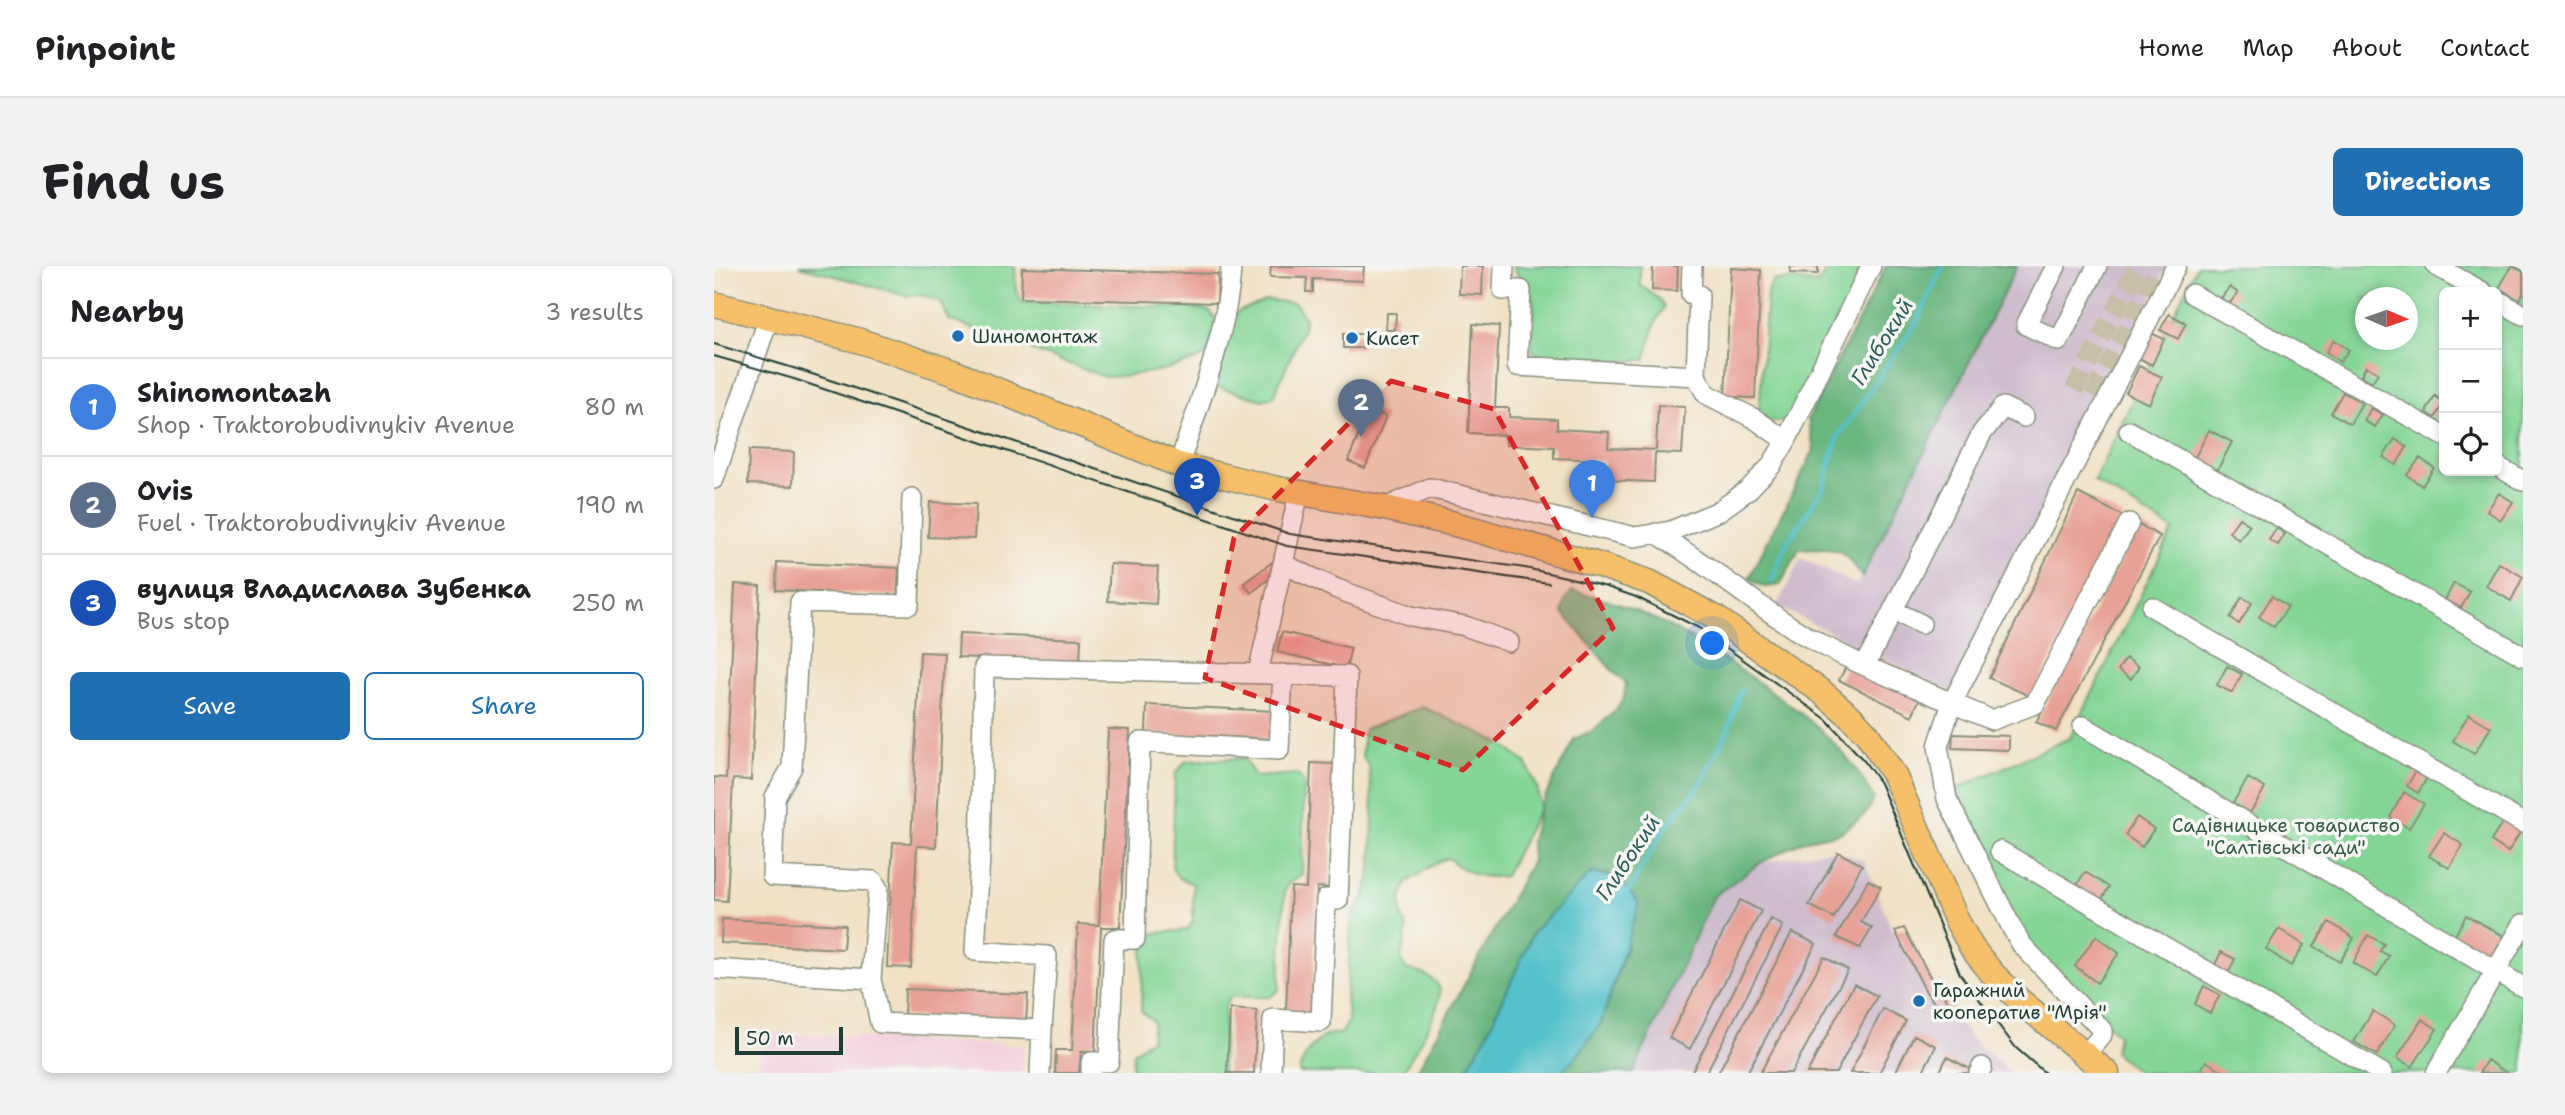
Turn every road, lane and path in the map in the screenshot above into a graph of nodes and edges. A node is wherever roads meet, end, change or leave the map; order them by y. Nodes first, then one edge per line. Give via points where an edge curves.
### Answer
1 (1231, 266) edge
2 (1504, 266) edge
3 (1692, 266) edge
4 (1871, 266) edge
5 (2056, 266) edge
6 (2097, 266) edge
7 (2175, 266) edge
8 (2436, 266) edge
9 (2474, 287) edge
10 (2192, 293) dead end
11 (2502, 303) edge
12 (714, 304) edge
13 (2523, 315) edge
14 (769, 317) junction
15 (1696, 376) junction
16 (2024, 417) dead end
17 (2129, 431) dead end
18 (2439, 433) edge
19 (1786, 441) junction
20 (1179, 465) junction
21 (2502, 469) edge
22 (714, 479) edge
23 (2523, 481) edge
24 (1299, 493) junction
25 (912, 498) dead end
26 (1385, 508) junction
27 (2129, 523) dead end
28 (1657, 533) junction
29 (1283, 564) junction
30 (2152, 607) dead end
31 (1894, 611) junction
32 (1921, 624) dead end
33 (1509, 642) dead end
34 (2523, 656) edge
35 (1866, 664) junction
36 (1258, 673) junction
37 (1283, 674) junction
38 (1952, 704) junction
39 (2083, 726) dead end
40 (2523, 822) edge
41 (2000, 850) dead end
42 (2523, 924) edge
43 (714, 969) edge
44 (2495, 971) junction
45 (871, 979) junction
46 (2523, 987) edge
47 (1042, 1030) junction
48 (2086, 1054) junction
49 (1040, 1073) edge
50 (1091, 1073) edge
51 (1271, 1073) edge
52 (2108, 1073) edge
53 (2382, 1073) edge
54 (2436, 1073) edge

1 - 20 street via 1213,355
2 - 15 street via 1503,290 1521,290 1517,366
3 - 15 street via 1691,294 1699,295
4 - 19 street
5 - 6 street via 2026,325 2059,341
7 - 38 street
8 - 9 street
10 - 18 street
11 - 13 street
12 - 14 main road
14 - 20 main road via 953,372
14 - 22 street
15 - 19 street via 1706,394
16 - 31 street via 2003,407 1982,433
17 - 34 street
19 - 28 street via 1771,466 1719,511
20 - 24 main road
21 - 23 street
24 - 26 main road
24 - 29 street
25 - 45 street via 909,606 800,602 792,767 775,797 772,876 873,881 878,889
26 - 28 street via 1430,488 1635,537
26 - 48 main road via 1455,523 1626,573 1716,618 1783,664 1851,717 1880,752 1972,948 2019,1000
27 - 38 street via 2035,704 1992,720
28 - 35 street via 1793,628
29 - 33 street via 1411,616 1465,626
29 - 36 street
30 - 40 street
31 - 32 street
31 - 35 street
35 - 38 street
36 - 37 street
36 - 47 street via 984,667 975,951 1046,956
37 - 50 street via 1279,750 1140,742 1135,939 1114,939 1109,1062 1091,1062
37 - 51 street via 1347,676 1339,900 1326,899 1321,1021 1273,1019
38 - 48 street via 1938,746 1947,799 2022,945 2099,1024 2102,1034
39 - 44 street
41 - 53 street
42 - 44 street
43 - 45 street
44 - 46 street
44 - 54 street
45 - 47 street via 880,1023
47 - 49 street
48 - 52 main road

